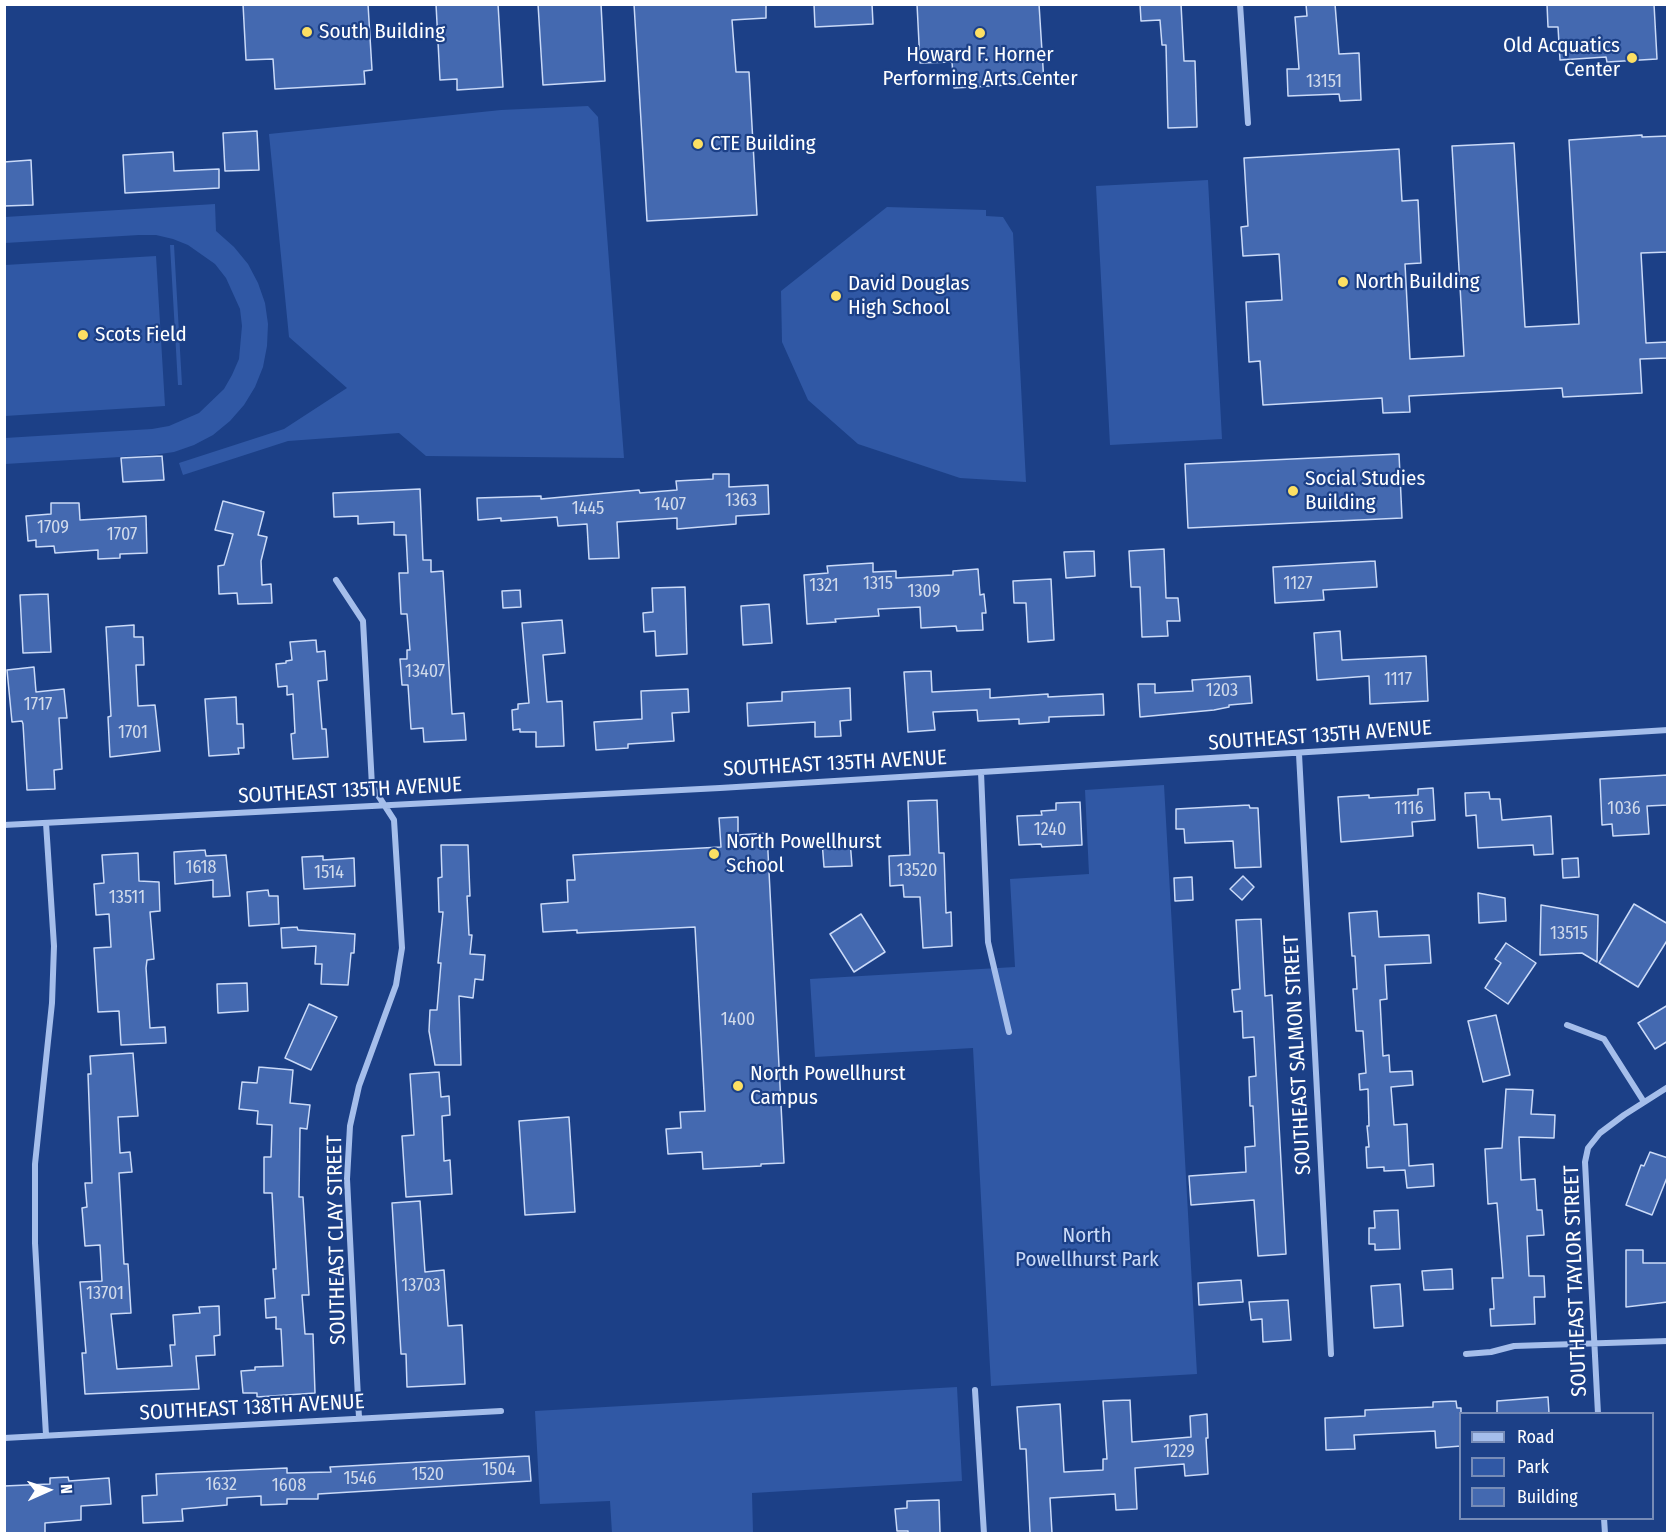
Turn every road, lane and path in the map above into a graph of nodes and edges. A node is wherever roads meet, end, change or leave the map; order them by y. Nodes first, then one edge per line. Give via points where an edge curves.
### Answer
1 (1240, 4) edge
2 (1248, 123) dead end
3 (336, 580) dead end
4 (1668, 730) edge
5 (1299, 754) junction
6 (981, 772) junction
7 (384, 806) junction
8 (46, 823) junction
9 (4, 825) edge
10 (1567, 1025) dead end
11 (1009, 1032) dead end
12 (1668, 1087) edge
13 (1644, 1102) junction
14 (1668, 1341) edge
15 (1594, 1342) junction
16 (1466, 1353) dead end
17 (1331, 1354) dead end
18 (975, 1390) dead end
19 (501, 1411) dead end
20 (1598, 1412) edge
21 (359, 1419) junction
22 (46, 1435) junction
23 (4, 1438) edge
24 (984, 1533) edge

1 - 2 street
3 - 7 street, SOUTHEAST CLAY STREET via 363,621 372,786
4 - 5 street, SOUTHEAST 135TH AVENUE
5 - 6 street, SOUTHEAST 135TH AVENUE
5 - 17 street, SOUTHEAST SALMON STREET
6 - 7 street, SOUTHEAST 135TH AVENUE
6 - 11 street via 988,942
7 - 8 street, SOUTHEAST 135TH AVENUE
7 - 21 street, SOUTHEAST CLAY STREET via 394,820 402,948 396,985 359,1086 350,1126 348,1179
8 - 9 street, SOUTHEAST 135TH AVENUE
8 - 22 street via 54,946 35,1164
10 - 13 street via 1604,1039
12 - 13 street, SOUTHEAST TAYLOR STREET
13 - 15 street, SOUTHEAST TAYLOR STREET via 1600,1133 1588,1148 1585,1162
14 - 15 street
15 - 16 street
15 - 20 street, SOUTHEAST TAYLOR STREET
18 - 24 street
19 - 21 street, SOUTHEAST 138TH AVENUE
21 - 22 street, SOUTHEAST 138TH AVENUE
22 - 23 street, SOUTHEAST 138TH AVENUE

